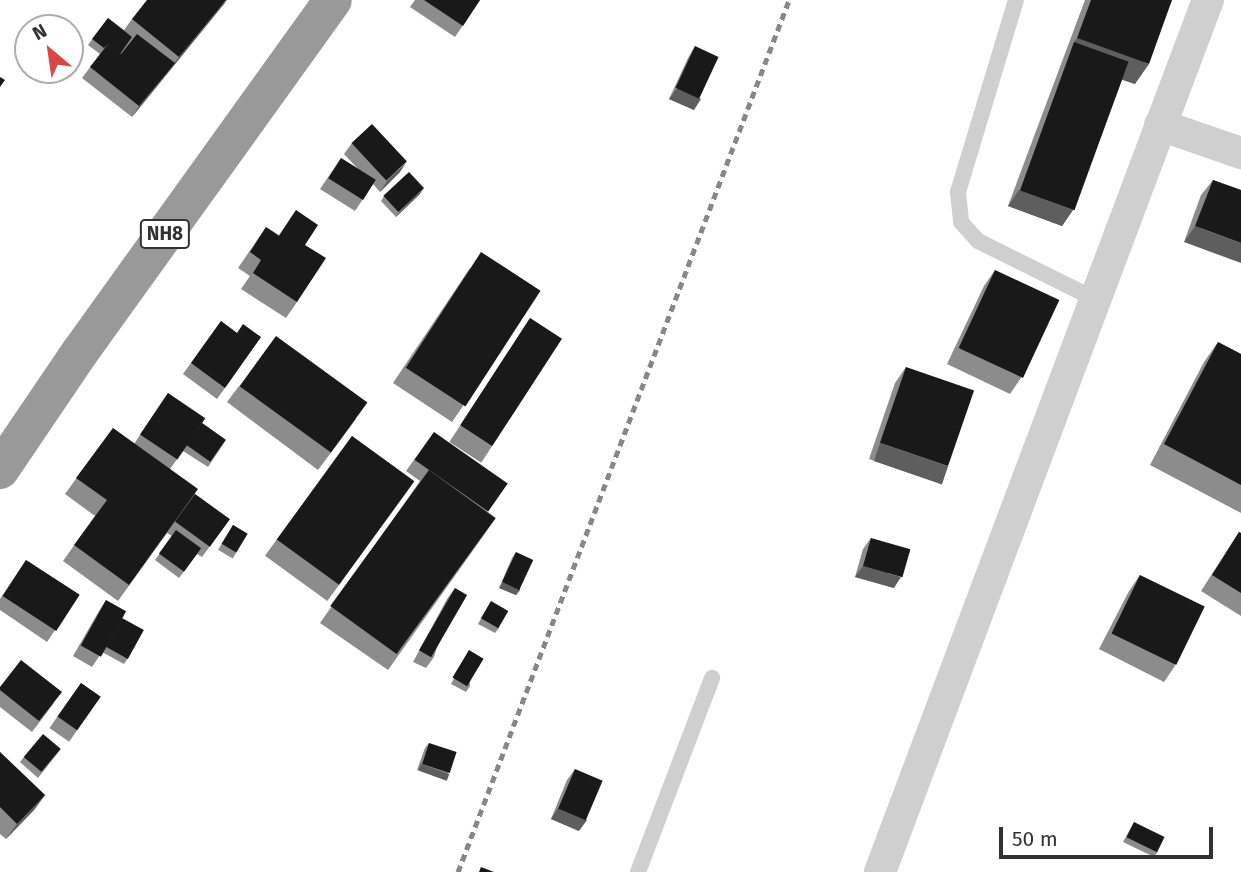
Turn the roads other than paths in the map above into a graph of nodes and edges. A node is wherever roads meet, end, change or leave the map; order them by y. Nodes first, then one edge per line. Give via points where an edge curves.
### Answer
1 (333, 0) edge
2 (1016, 0) edge
3 (1208, 0) edge
4 (1160, 125) junction
5 (1241, 153) edge
6 (1095, 299) junction
7 (0, 470) edge
8 (712, 678) dead end
9 (638, 872) edge
10 (880, 872) edge

1 - 7 highway, NH8
2 - 6 lane via 958,192 961,222 978,241
3 - 4 street
4 - 5 street
4 - 6 street
6 - 10 street
8 - 9 lane

